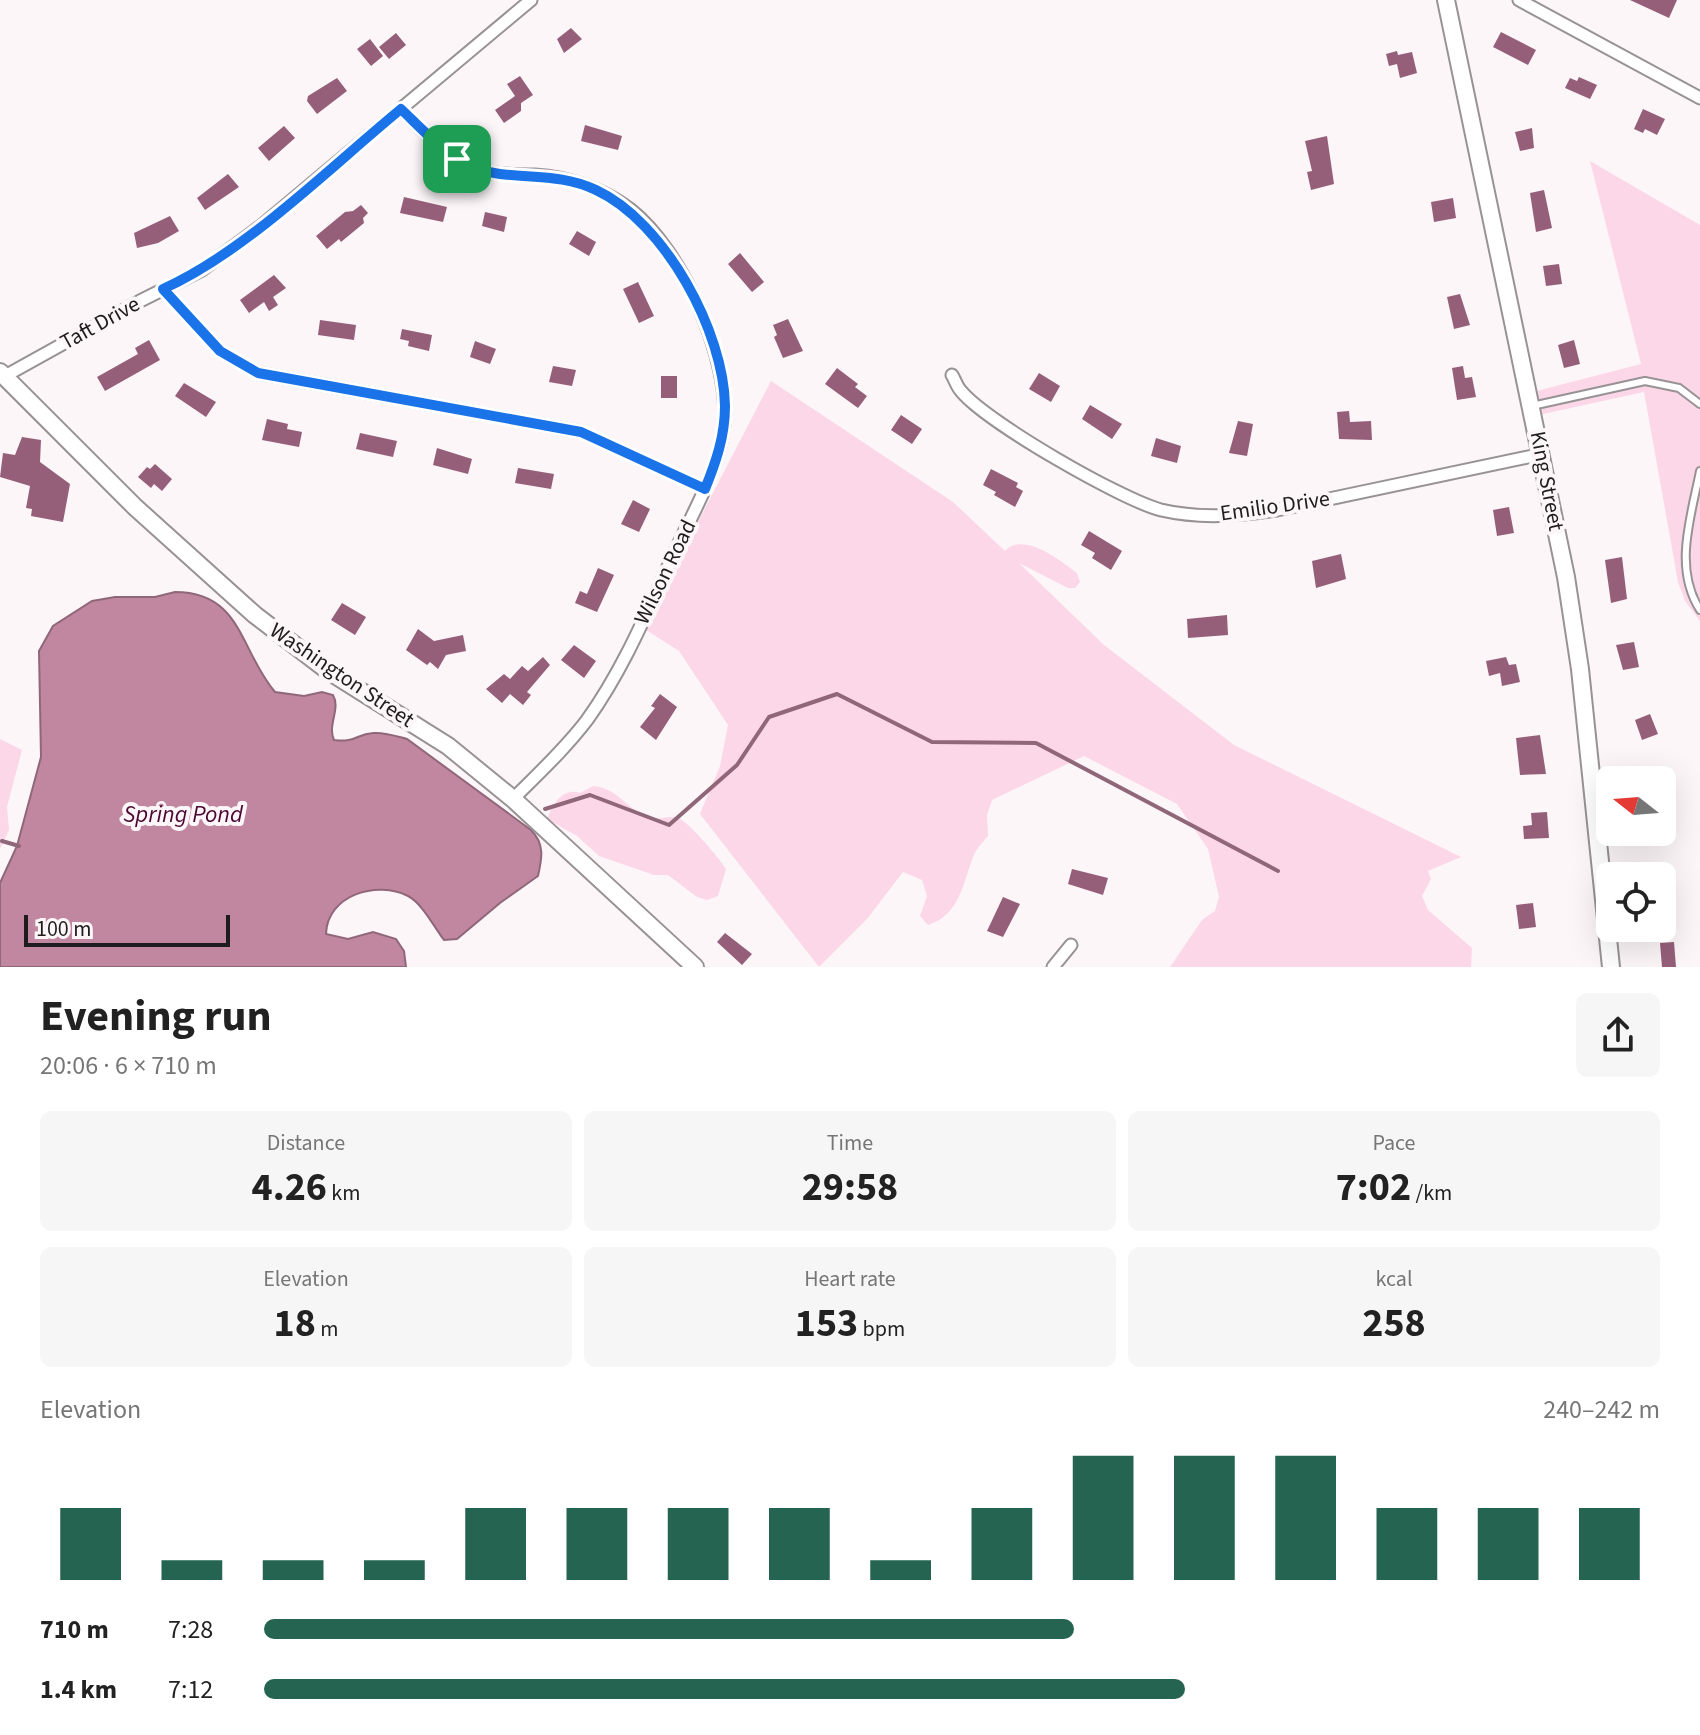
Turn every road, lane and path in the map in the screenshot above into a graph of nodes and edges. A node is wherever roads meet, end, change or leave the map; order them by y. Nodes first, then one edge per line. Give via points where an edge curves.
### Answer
1 (531, 0) edge
2 (1446, 0) edge
3 (1519, 0) edge
4 (1700, 98) edge
5 (401, 109) junction
6 (163, 289) junction
7 (2, 374) edge
8 (952, 375) dead end
9 (1700, 404) edge
10 (1532, 406) junction
11 (1542, 454) junction
12 (1700, 471) edge
13 (705, 489) junction
14 (1700, 610) edge
15 (513, 799) junction
16 (1071, 945) dead end
17 (695, 967) edge
18 (1053, 967) edge
19 (1611, 967) edge

1 - 5 street, Taft Drive
2 - 10 main road, King Street
3 - 4 street
5 - 6 street, Taft Drive via 233,248
5 - 13 street, Wilson Road via 448,154 475,168 557,178 598,191 630,210 666,248 721,371 724,422
6 - 7 street, Taft Drive
6 - 13 street via 220,351 258,373 581,432
7 - 15 main road, Washington Street via 135,507 255,615 327,670 448,746
8 - 11 street, Emilio Drive via 959,390 988,414 1094,480 1160,510 1198,516 1277,510
9 - 10 lane via 1679,388 1645,381
10 - 11 main road, King Street
11 - 19 main road, King Street via 1580,669
12 - 14 lane via 1685,565 1686,583
13 - 15 street, Wilson Road via 602,696 572,737
15 - 17 main road, Washington Street
16 - 18 street

